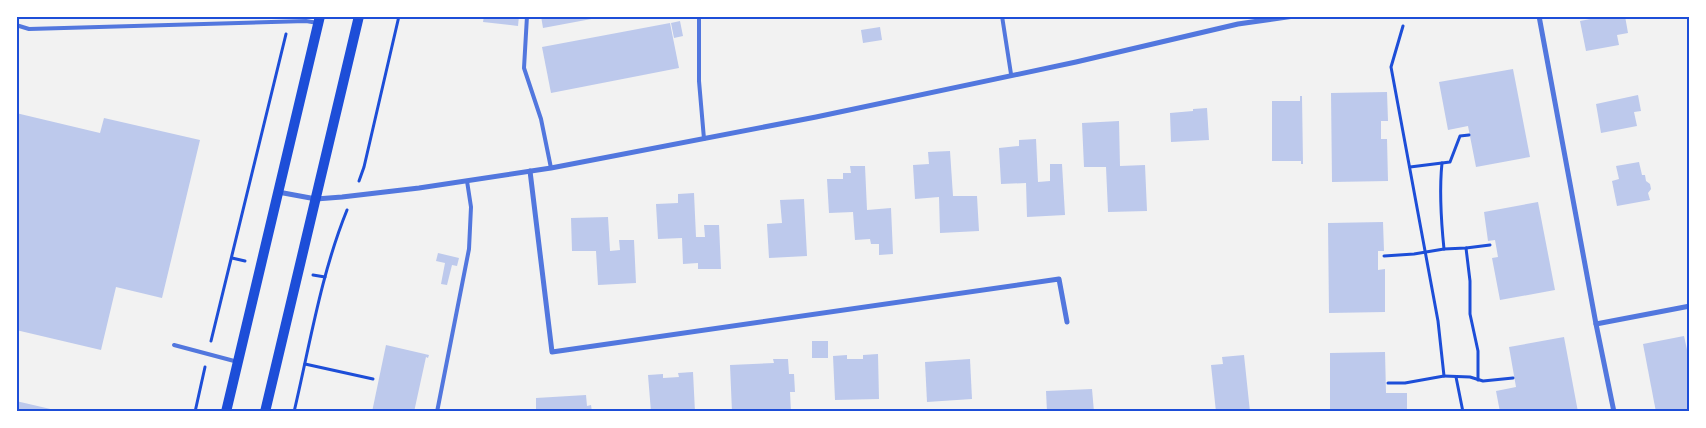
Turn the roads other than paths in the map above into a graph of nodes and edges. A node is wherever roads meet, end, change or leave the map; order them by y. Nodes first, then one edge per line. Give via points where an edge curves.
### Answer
1 (359, 16) edge
2 (526, 16) edge
3 (700, 16) edge
4 (1002, 16) edge
5 (1294, 16) edge
6 (1539, 16) edge
7 (319, 20) edge
8 (16, 25) edge
9 (1011, 74) junction
10 (704, 139) junction
11 (551, 168) junction
12 (530, 172) junction
13 (467, 181) junction
14 (278, 192) junction
15 (316, 198) junction
16 (1690, 306) edge
17 (1067, 322) dead end
18 (1596, 324) junction
19 (174, 345) dead end
20 (238, 362) junction
21 (226, 412) edge
22 (265, 412) edge
23 (437, 412) edge
24 (1614, 412) edge

1 - 15 main road
2 - 11 lane via 524,68 541,119
3 - 10 lane via 699,81
4 - 9 lane
5 - 9 street via 1238,24
6 - 18 street
7 - 8 lane via 29,29
7 - 14 main road
9 - 10 street
10 - 11 street
11 - 12 street
12 - 13 street
12 - 17 street via 552,352 1059,279
13 - 15 street
13 - 23 lane via 471,207 470,249
14 - 15 street
14 - 20 main road
15 - 22 main road
16 - 18 street
18 - 24 street
19 - 20 lane
20 - 21 main road

